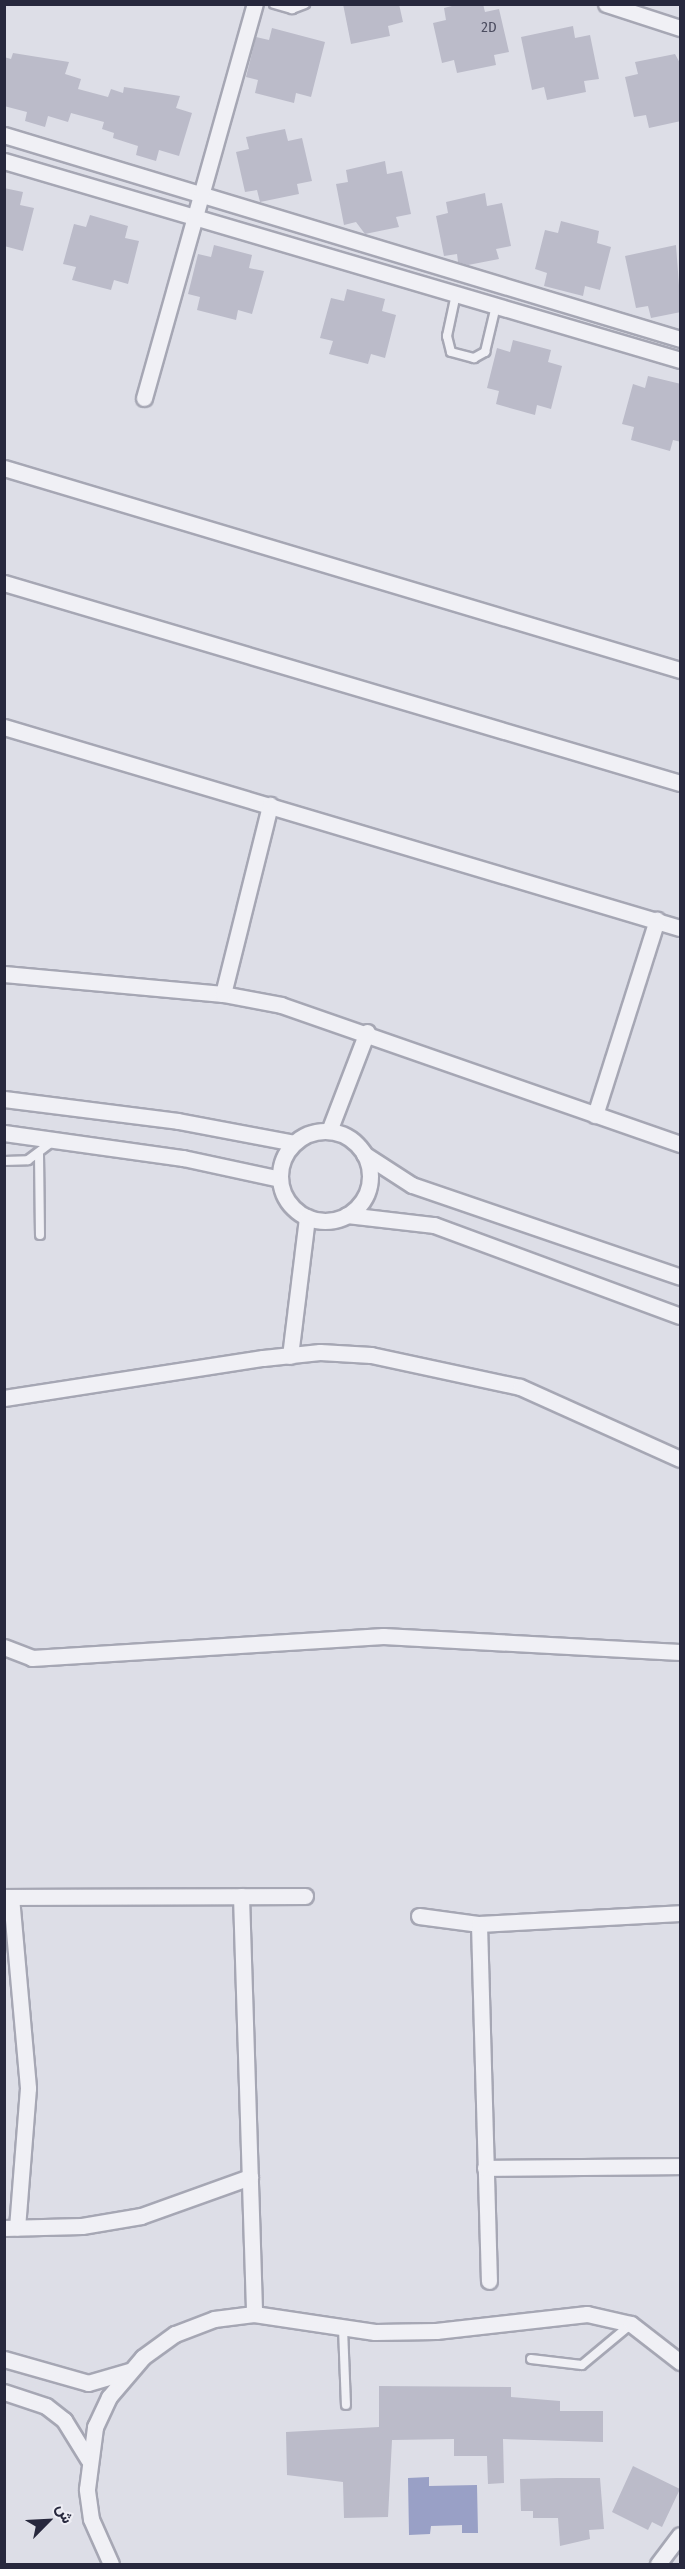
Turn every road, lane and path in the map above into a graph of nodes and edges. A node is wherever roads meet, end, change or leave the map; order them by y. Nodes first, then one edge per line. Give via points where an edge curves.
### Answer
1 (255, 4) edge
2 (274, 4) edge
3 (304, 4) edge
4 (606, 4) edge
5 (681, 28) edge
6 (4, 135) edge
7 (4, 161) edge
8 (203, 195) junction
9 (198, 217) junction
10 (437, 266) junction
11 (431, 286) junction
12 (456, 294) junction
13 (496, 306) junction
14 (681, 339) edge
15 (681, 360) edge
16 (144, 398) dead end
17 (4, 468) edge
18 (4, 583) edge
19 (681, 670) edge
20 (4, 727) edge
21 (681, 783) edge
22 (270, 805) junction
23 (657, 920) junction
24 (681, 928) edge
25 (4, 974) edge
26 (223, 994) junction
27 (367, 1032) junction
28 (4, 1098) edge
29 (595, 1115) junction
30 (329, 1131) junction
31 (4, 1132) edge
32 (57, 1138) junction
33 (294, 1143) junction
34 (681, 1144) edge
35 (39, 1154) junction
36 (363, 1154) junction
37 (4, 1161) edge
38 (280, 1179) junction
39 (347, 1215) junction
40 (307, 1217) junction
41 (40, 1235) dead end
42 (681, 1277) edge
43 (681, 1316) edge
44 (290, 1356) junction
45 (4, 1398) edge
46 (681, 1459) edge
47 (4, 1647) edge
48 (681, 1652) edge
49 (241, 1896) junction
50 (304, 1896) dead end
51 (8, 1897) edge
52 (681, 1913) edge
53 (419, 1916) dead end
54 (479, 1924) junction
55 (681, 2166) edge
56 (486, 2168) junction
57 (250, 2177) junction
58 (11, 2228) edge
59 (489, 2281) dead end
60 (254, 2314) junction
61 (631, 2324) junction
62 (343, 2328) junction
63 (4, 2359) edge
64 (531, 2359) dead end
65 (681, 2362) edge
66 (129, 2371) junction
67 (4, 2392) edge
68 (346, 2405) dead end
69 (88, 2459) junction
70 (681, 2535) edge
71 (111, 2565) edge
72 (658, 2565) edge

1 - 8 street
2 - 3 lane via 292,9
4 - 5 street
6 - 8 street
7 - 9 street
8 - 9 street
8 - 10 street
9 - 11 street
9 - 16 street
10 - 11 street
10 - 14 street
11 - 12 street
12 - 13 street
12 - 13 lane via 447,336 451,352 480,356
13 - 15 street
17 - 19 street
18 - 21 street
20 - 22 street
22 - 23 street
22 - 26 street
23 - 24 street
23 - 29 street
25 - 26 street
26 - 27 street via 281,1005
27 - 29 street
27 - 30 street
28 - 33 street via 178,1121
29 - 34 street
30 - 33 street
30 - 36 street via 349,1139
31 - 32 street
32 - 35 lane
32 - 38 street
33 - 38 street
35 - 37 lane via 28,1160
35 - 41 lane
36 - 39 street via 369,1181 366,1194
36 - 42 street via 412,1185
38 - 40 street via 288,1202
39 - 40 street via 327,1220
39 - 43 street via 434,1225
40 - 44 street
44 - 45 street
44 - 46 street via 371,1355 489,1379 596,1417
47 - 48 street via 32,1658 383,1636
49 - 50 street
49 - 51 street
49 - 57 street
51 - 58 street via 28,2076
52 - 54 street
53 - 54 street
54 - 56 street
55 - 56 street
56 - 59 street
57 - 58 street via 141,2216 82,2226
57 - 60 street
60 - 62 street
60 - 66 street via 214,2319 176,2334
61 - 62 street via 555,2314 436,2331
61 - 64 lane via 582,2365
61 - 65 street
62 - 68 lane
63 - 66 street via 88,2383
66 - 69 street via 100,2417
67 - 69 street via 46,2406 64,2420
69 - 71 street via 91,2519
70 - 72 street

